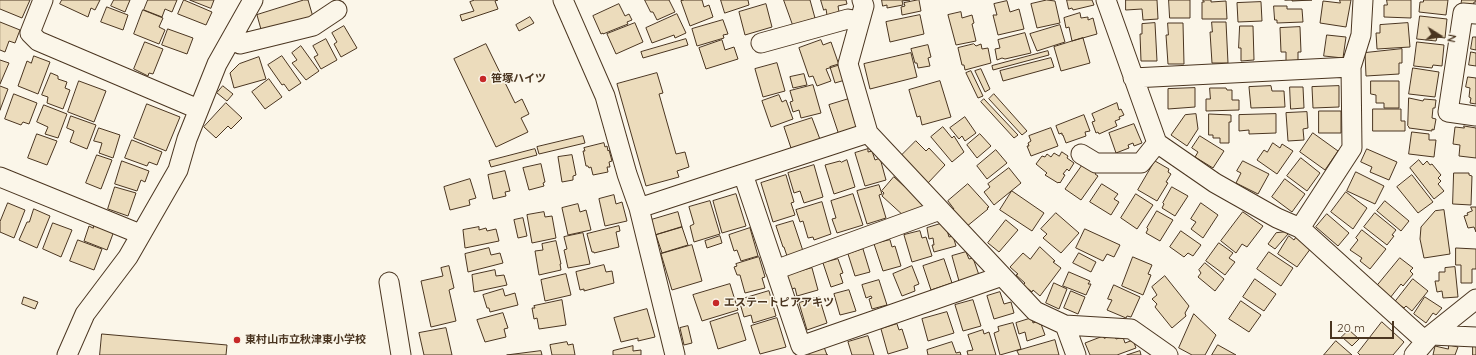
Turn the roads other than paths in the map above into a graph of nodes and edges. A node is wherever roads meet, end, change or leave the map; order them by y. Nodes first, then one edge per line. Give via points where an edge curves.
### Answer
1 (43, 0) edge
2 (253, 0) edge
3 (563, 0) edge
4 (862, 0) edge
5 (1106, 0) edge
6 (1363, 0) edge
7 (337, 10) dead end
8 (1476, 14) edge
9 (860, 21) junction
10 (232, 39) junction
11 (761, 43) dead end
12 (1350, 67) junction
13 (1134, 78) junction
14 (198, 109) junction
15 (1476, 116) edge
16 (868, 133) junction
17 (1157, 143) junction
18 (1081, 154) dead end
19 (743, 174) junction
20 (0, 177) edge
21 (639, 208) junction
22 (940, 210) junction
23 (1300, 228) junction
24 (140, 234) junction
25 (775, 270) junction
26 (1002, 276) junction
27 (389, 282) dead end
28 (1476, 299) edge
29 (1065, 325) junction
30 (1476, 338) edge
31 (1423, 344) edge
32 (67, 355) edge
33 (401, 355) edge
34 (675, 355) edge
35 (1076, 355) edge
36 (1168, 355) edge

1 - 14 street via 30,33 38,40
2 - 10 street
3 - 21 street via 605,96
4 - 9 street via 864,6
5 - 13 street
6 - 12 street via 1360,35
7 - 10 street via 313,26 240,44
8 - 15 street via 1464,13 1448,112
9 - 11 street via 848,19
9 - 16 street via 848,64
10 - 14 street via 217,64
12 - 13 street
12 - 23 street via 1352,148
13 - 17 street
14 - 24 street via 186,139 178,170
16 - 19 street
16 - 22 street
17 - 18 street via 1141,163 1096,163
17 - 23 street via 1215,183
19 - 21 street
19 - 25 street
20 - 24 street
21 - 34 street
22 - 25 street
22 - 26 street
23 - 31 street
24 - 32 street via 128,257 85,314
25 - 26 street via 801,346
26 - 29 street via 1035,311
27 - 33 street
28 - 31 street
29 - 35 street
29 - 36 street via 1131,330
30 - 31 street

